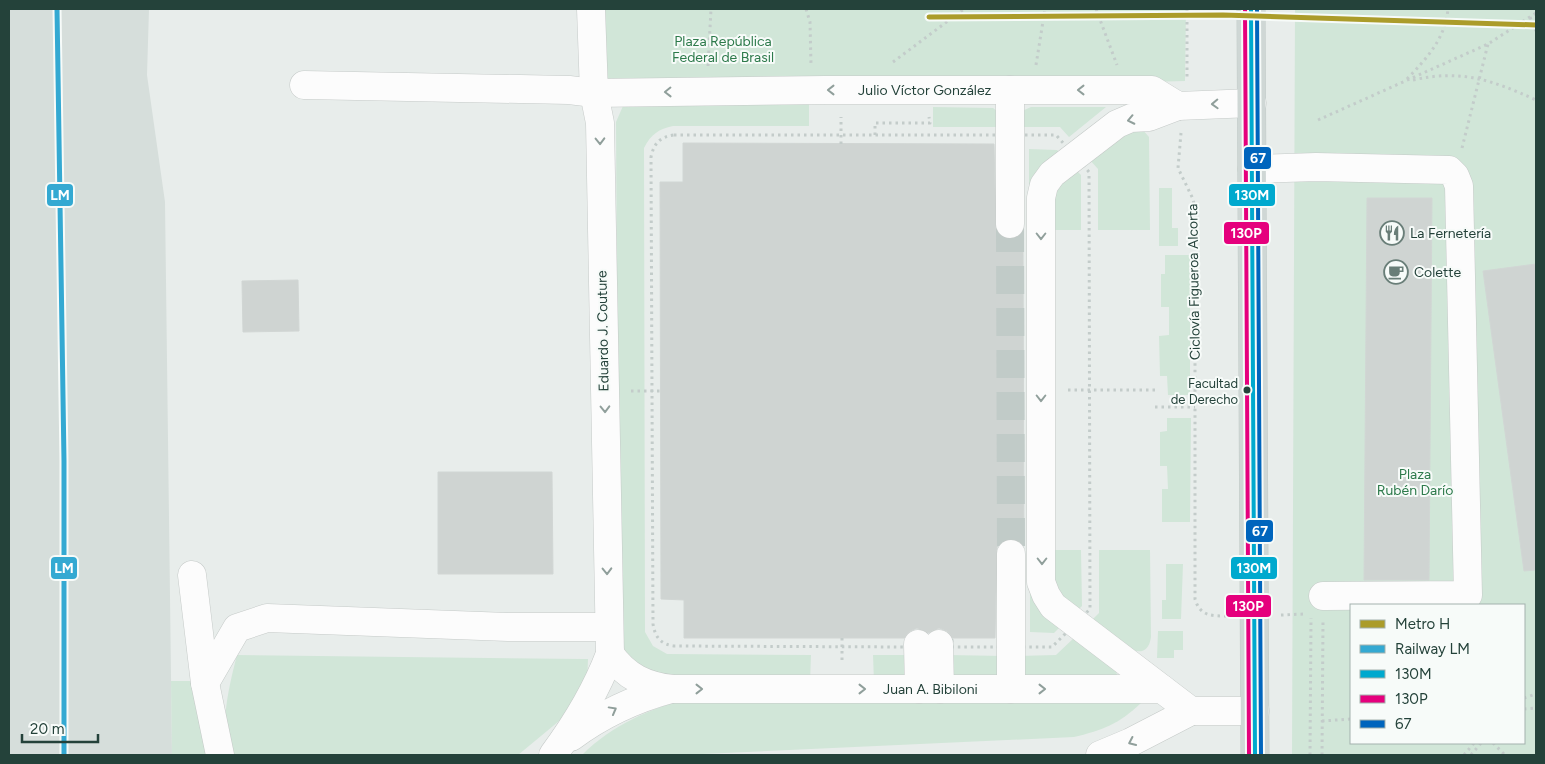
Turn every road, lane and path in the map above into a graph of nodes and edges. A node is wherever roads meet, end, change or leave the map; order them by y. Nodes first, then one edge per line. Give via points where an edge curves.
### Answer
1 (591, 9) edge
2 (711, 9) edge
3 (806, 9) edge
4 (964, 9) edge
5 (1046, 9) edge
6 (1096, 9) edge
7 (1251, 9) edge
8 (1448, 9) edge
9 (1536, 13) edge
10 (1530, 17) junction
11 (1536, 31) edge
12 (1488, 44) junction
13 (891, 63) dead end
14 (1117, 67) dead end
15 (708, 68) dead end
16 (811, 72) dead end
17 (1034, 73) dead end
18 (1479, 79) junction
19 (1405, 81) junction
20 (304, 85) dead end
21 (1010, 90) junction
22 (594, 93) junction
23 (1536, 100) edge
24 (1252, 103) junction
25 (1178, 106) junction
26 (1318, 120) dead end
27 (841, 126) dead end
28 (875, 126) dead end
29 (840, 135) junction
30 (876, 135) junction
31 (993, 135) dead end
32 (1025, 135) dead end
33 (840, 144) dead end
34 (1075, 156) junction
35 (1252, 169) junction
36 (1455, 176) junction
37 (1182, 179) dead end
38 (1010, 224) tunnel mouth
39 (643, 390) dead end
40 (652, 390) junction
41 (1081, 390) dead end
42 (1090, 390) junction
43 (1155, 390) dead end
44 (660, 391) dead end
45 (1155, 406) dead end
46 (1195, 407) junction
47 (1011, 554) tunnel mouth
48 (192, 575) dead end
49 (1322, 596) joint
50 (1195, 599) dead end
51 (1076, 623) junction
52 (608, 627) junction
53 (842, 638) dead end
54 (929, 644) dead end
55 (842, 647) junction
56 (994, 647) dead end
57 (1027, 647) dead end
58 (610, 654) junction
59 (842, 655) dead end
60 (205, 683) junction
61 (673, 688) junction
62 (929, 689) junction
63 (1011, 689) junction
64 (1162, 689) junction
65 (1255, 711) junction
66 (1191, 712) junction
67 (1350, 719) edge
68 (1322, 721) junction
69 (1473, 744) edge
70 (1479, 744) edge
71 (1494, 744) edge
72 (556, 751) edge
73 (220, 755) edge
74 (1100, 755) edge
75 (1150, 755) edge
76 (1255, 755) edge
77 (1322, 755) edge
78 (1464, 755) edge
79 (1471, 755) edge
80 (1505, 755) edge

1 - 22 street, Eduardo J. Couture
2 - 15 path
3 - 16 path via 810,22
4 - 13 path
5 - 17 path
6 - 14 path
7 - 24 main road
8 - 19 path via 1441,36 1430,56
9 - 10 path
10 - 11 path
10 - 12 path
12 - 18 path
12 - 19 path
18 - 19 path via 1437,74
18 - 23 path
18 - 36 path
19 - 26 path
20 - 22 street, Julio Víctor González
21 -> 22 street, Julio Víctor González
25 -> 21 street, Julio Víctor González via 1152,90
21 - 38 street
22 -> 52 street, Eduardo J. Couture via 600,123
24 -> 25 street
24 - 35 main road
25 -> 34 street via 1117,124
27 - 29 path
28 - 30 path
29 - 30 path
29 - 33 path
29 - 40 path via 674,135 666,136 655,144 651,157
30 - 31 path
32 - 34 path via 1056,135
34 - 42 path via 1089,172
34 -> 51 street via 1048,179 1041,198 1041,582 1053,606
35 - 36 street via 1423,169 1449,170
35 - 65 main road
36 - 49 street via 1459,186 1468,595
37 - 46 path, Ciclovía Figueroa Alcorta via 1195,209
39 - 40 path
40 - 44 path
40 - 55 path via 653,624 656,635 664,644 675,646
41 - 42 path
42 - 43 path
42 - 51 path via 1090,610
45 - 46 path
46 - 50 path, Ciclovía Figueroa Alcorta
47 - 63 street
48 - 60 street
49 - 68 path
51 - 57 path via 1052,647
51 - 64 street
52 - 58 street, Eduardo J. Couture
52 - 60 street via 508,627 267,618 237,628
53 - 55 path
54 - 62 street
55 - 56 path via 906,647 906,640 952,640 952,647
55 - 59 path
58 - 61 street, Juan A. Bibiloni via 631,676 644,683
58 - 72 street via 596,689
60 - 73 street
61 -> 62 street, Juan A. Bibiloni
72 -> 61 street via 617,708
62 - 63 street, Juan A. Bibiloni
63 -> 64 street, Juan A. Bibiloni
64 - 66 street
65 - 66 street
65 - 76 main road
66 -> 74 street
66 - 75 street
67 - 68 path
68 - 77 path
69 - 78 path
70 - 79 path
71 - 80 path

